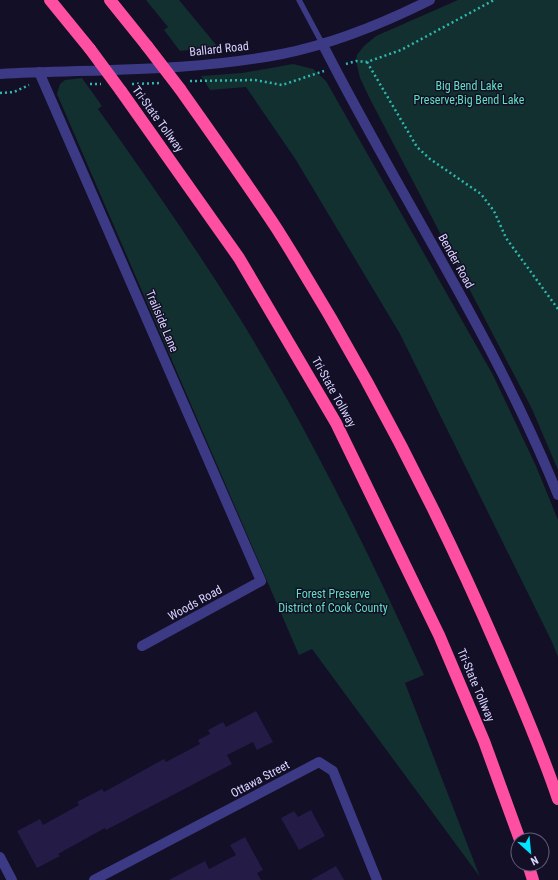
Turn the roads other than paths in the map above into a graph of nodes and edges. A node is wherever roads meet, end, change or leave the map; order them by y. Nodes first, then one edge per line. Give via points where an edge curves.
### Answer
1 (50, 0) edge
2 (110, 0) edge
3 (299, 0) edge
4 (430, 0) edge
5 (322, 43) junction
6 (39, 72) junction
7 (0, 74) edge
8 (558, 495) edge
9 (261, 581) joint
10 (142, 646) dead end
11 (558, 799) edge
12 (517, 832) edge
13 (0, 857) edge
14 (12, 880) edge
15 (94, 880) edge
16 (377, 880) edge

1 - 12 highway, Tri-State Tollway, bridge via 121,90 239,258 336,423 439,634 484,741
2 - 11 highway, bridge via 180,89 277,230 338,329 392,427 457,556 523,708
3 - 5 lane
4 - 5 street, Ballard Road
5 - 6 street, Ballard Road via 283,54 181,67
5 - 8 street, Bender Road via 504,374
6 - 7 street, Ballard Road
6 - 9 street, Trailside Lane
9 - 10 street, Woods Road
13 - 14 street
15 - 16 street, Ottawa Street via 319,762 333,771

